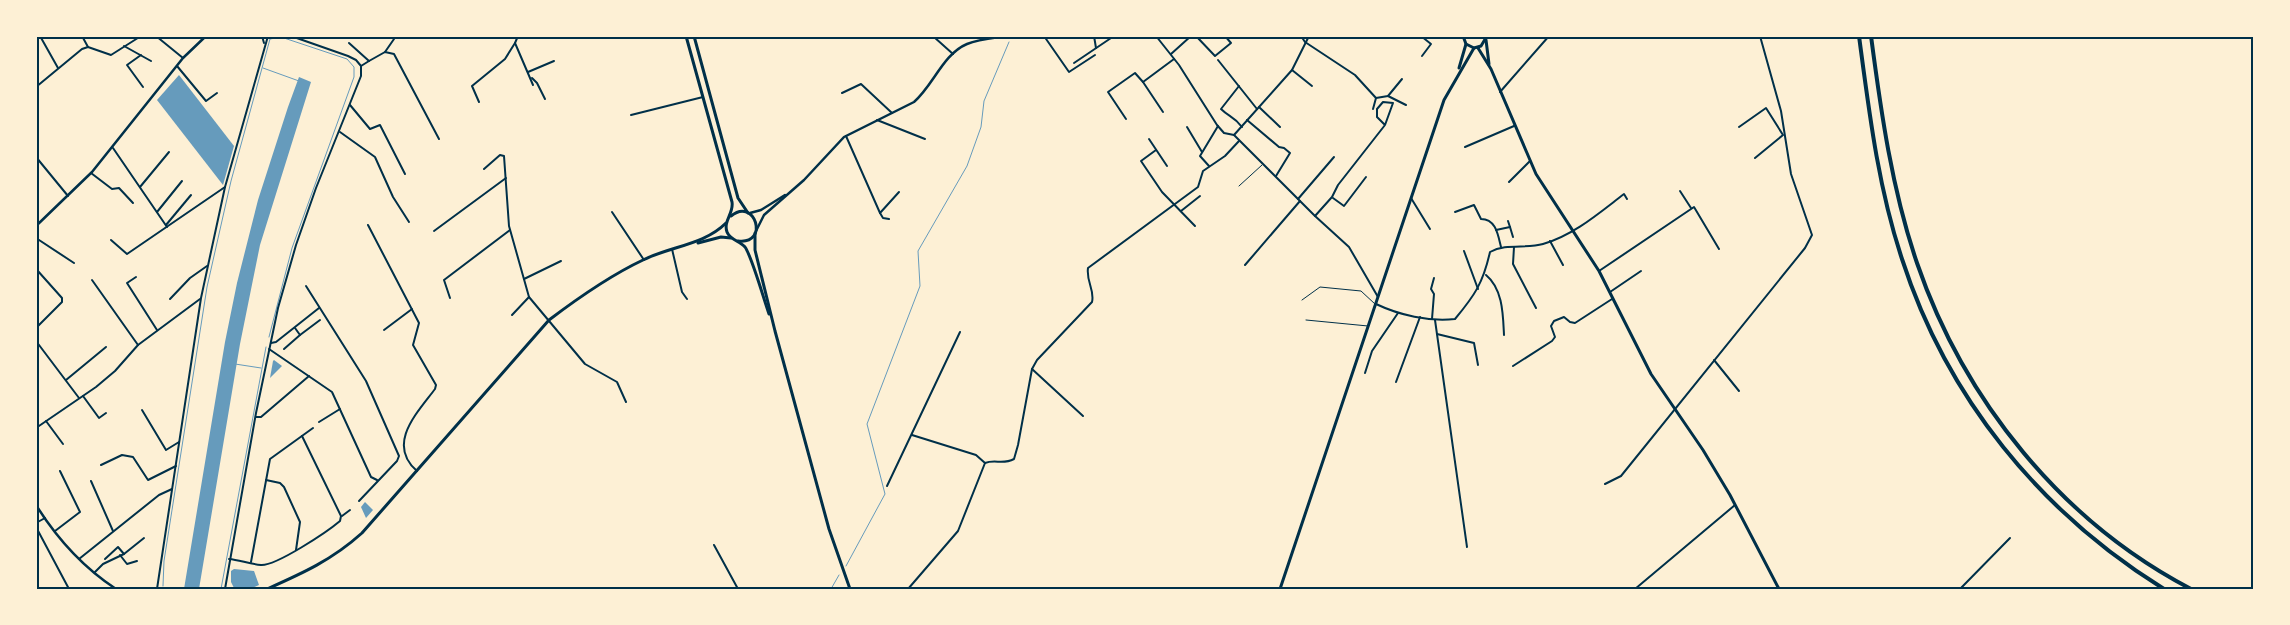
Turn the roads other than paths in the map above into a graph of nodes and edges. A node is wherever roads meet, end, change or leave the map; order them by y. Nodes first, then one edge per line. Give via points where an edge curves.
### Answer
1 (40, 36) edge
2 (82, 36) edge
3 (141, 36) edge
4 (156, 36) edge
5 (206, 36) edge
6 (262, 36) edge
7 (268, 36) edge
8 (291, 36) edge
9 (392, 36) edge
10 (518, 36) edge
11 (686, 36) edge
12 (694, 36) edge
13 (1006, 36) edge
14 (1044, 36) edge
15 (1094, 36) edge
16 (1114, 36) edge
17 (1156, 36) edge
18 (1162, 36) edge
19 (1191, 36) edge
20 (1196, 36) edge
21 (1225, 36) edge
22 (1301, 36) edge
23 (1309, 36) edge
24 (1421, 36) edge
25 (1463, 36) edge
26 (1548, 36) edge
27 (1760, 36) edge
28 (1858, 36) edge
29 (1871, 36) edge
30 (934, 37) edge
31 (977, 38) edge
32 (1486, 38) edge
33 (1158, 40) junction
34 (1306, 42) junction
35 (349, 43) dead end
36 (515, 43) junction
37 (1466, 44) junction
38 (124, 46) junction
39 (265, 46) junction
40 (88, 47) junction
41 (1096, 48) junction
42 (1476, 48) junction
43 (385, 52) junction
44 (953, 54) junction
45 (1171, 54) junction
46 (141, 55) junction
47 (1094, 55) dead end
48 (1422, 56) dead end
49 (184, 58) junction
50 (1174, 59) junction
51 (1218, 60) dead end
52 (151, 61) dead end
53 (369, 61) junction
54 (554, 61) dead end
55 (1074, 63) dead end
56 (177, 66) junction
57 (361, 66) junction
58 (58, 68) junction
59 (1491, 69) junction
60 (1292, 70) junction
61 (528, 72) junction
62 (530, 76) junction
63 (1456, 78) junction
64 (1402, 79) dead end
65 (1143, 82) junction
66 (533, 85) dead end
67 (1239, 86) junction
68 (1312, 86) dead end
69 (36, 87) edge
70 (143, 88) dead end
71 (842, 92) dead end
72 (1500, 92) junction
73 (217, 93) dead end
74 (1388, 96) junction
75 (703, 97) junction
76 (1376, 98) junction
77 (545, 99) dead end
78 (479, 102) dead end
79 (350, 104) junction
80 (1406, 105) dead end
81 (1258, 108) junction
82 (1373, 109) dead end
83 (1163, 112) dead end
84 (892, 114) junction
85 (631, 115) dead end
86 (1126, 119) dead end
87 (877, 120) junction
88 (1247, 120) junction
89 (1384, 125) junction
90 (1218, 126) junction
91 (1514, 126) junction
92 (1242, 127) junction
93 (1280, 127) dead end
94 (1739, 127) dead end
95 (1187, 128) dead end
96 (339, 131) junction
97 (1234, 135) junction
98 (1783, 135) junction
99 (846, 136) junction
100 (439, 138) dead end
101 (925, 139) dead end
102 (1149, 139) dead end
103 (1239, 141) junction
104 (1465, 147) dead end
105 (113, 148) junction
106 (1156, 150) junction
107 (169, 152) dead end
108 (1202, 152) junction
109 (36, 157) edge
110 (1334, 157) dead end
111 (1755, 158) dead end
112 (1530, 162) junction
113 (1262, 164) junction
114 (1168, 166) dead end
115 (1209, 166) junction
116 (484, 169) dead end
117 (91, 173) junction
118 (405, 174) dead end
119 (1275, 177) junction
120 (1366, 177) dead end
121 (506, 178) junction
122 (182, 182) dead end
123 (1509, 182) dead end
124 (1239, 186) dead end
125 (140, 187) junction
126 (225, 187) junction
127 (1680, 191) dead end
128 (791, 192) junction
129 (899, 192) dead end
130 (191, 194) dead end
131 (68, 196) junction
132 (1200, 196) dead end
133 (1332, 197) junction
134 (1411, 198) junction
135 (1627, 199) dead end
136 (1299, 200) junction
137 (133, 203) dead end
138 (1175, 204) junction
139 (1693, 208) junction
140 (1181, 211) junction
141 (157, 212) junction
142 (612, 212) dead end
143 (1455, 212) dead end
144 (749, 213) junction
145 (880, 213) junction
146 (730, 216) junction
147 (1314, 216) junction
148 (889, 219) dead end
149 (1508, 221) dead end
150 (410, 222) dead end
151 (726, 222) junction
152 (368, 225) dead end
153 (36, 226) edge
154 (166, 226) junction
155 (1195, 226) dead end
156 (1510, 227) junction
157 (1430, 229) dead end
158 (510, 230) junction
159 (1496, 230) junction
160 (434, 231) dead end
161 (1572, 232) junction
162 (756, 233) junction
163 (1513, 237) dead end
164 (36, 238) edge
165 (732, 238) junction
166 (111, 240) dead end
167 (736, 241) junction
168 (1550, 241) junction
169 (695, 243) junction
170 (1514, 247) junction
171 (1502, 248) junction
172 (672, 249) junction
173 (1720, 249) dead end
174 (1464, 250) dead end
175 (644, 260) junction
176 (561, 261) dead end
177 (74, 263) dead end
178 (208, 265) junction
179 (1245, 265) dead end
180 (1562, 265) dead end
181 (37, 270) edge
182 (1599, 271) junction
183 (1641, 271) dead end
184 (1485, 274) junction
185 (136, 277) dead end
186 (1434, 278) dead end
187 (524, 279) junction
188 (92, 280) dead end
189 (306, 286) dead end
190 (1478, 289) junction
191 (1610, 292) junction
192 (529, 297) junction
193 (1378, 297) junction
194 (201, 298) junction
195 (450, 298) dead end
196 (170, 299) dead end
197 (688, 299) dead end
198 (1613, 299) junction
199 (1302, 300) dead end
200 (1376, 304) junction
201 (319, 308) junction
202 (1536, 308) dead end
203 (412, 309) junction
204 (1398, 313) junction
205 (512, 315) dead end
206 (1420, 317) junction
207 (320, 320) dead end
208 (549, 320) junction
209 (1306, 320) dead end
210 (1434, 320) junction
211 (1368, 326) junction
212 (36, 328) edge
213 (295, 328) junction
214 (156, 330) junction
215 (384, 330) dead end
216 (775, 331) junction
217 (960, 332) dead end
218 (1437, 334) junction
219 (300, 335) junction
220 (1504, 335) dead end
221 (36, 340) edge
222 (271, 343) junction
223 (138, 345) junction
224 (106, 347) dead end
225 (269, 349) junction
226 (284, 349) dead end
227 (1714, 360) junction
228 (1478, 365) dead end
229 (1513, 366) dead end
230 (1032, 368) junction
231 (1365, 374) dead end
232 (309, 376) junction
233 (66, 380) junction
234 (1396, 382) dead end
235 (1739, 391) dead end
236 (83, 396) junction
237 (79, 398) junction
238 (626, 402) dead end
239 (340, 409) junction
240 (142, 410) dead end
241 (1675, 411) junction
242 (106, 413) dead end
243 (1083, 416) dead end
244 (256, 417) junction
245 (99, 418) junction
246 (46, 421) junction
247 (96, 422) dead end
248 (319, 422) dead end
249 (36, 428) edge
250 (313, 428) dead end
251 (912, 435) junction
252 (302, 436) junction
253 (179, 442) junction
254 (63, 444) dead end
255 (985, 463) junction
256 (101, 465) dead end
257 (176, 466) junction
258 (60, 471) dead end
259 (417, 471) junction
260 (266, 480) junction
261 (377, 480) junction
262 (90, 481) dead end
263 (1605, 484) dead end
264 (887, 486) dead end
265 (172, 489) junction
266 (359, 501) dead end
267 (1735, 505) junction
268 (37, 507) edge
269 (350, 510) dead end
270 (341, 516) junction
271 (45, 518) junction
272 (36, 522) edge
273 (36, 527) edge
274 (55, 531) junction
275 (113, 531) junction
276 (144, 538) dead end
277 (2010, 538) dead end
278 (714, 544) dead end
279 (1467, 547) dead end
280 (296, 550) junction
281 (124, 554) junction
282 (120, 556) junction
283 (79, 558) junction
284 (229, 558) junction
285 (105, 559) dead end
286 (137, 560) dead end
287 (251, 563) junction
288 (94, 572) junction
289 (69, 589) edge
290 (116, 589) edge
291 (157, 589) edge
292 (225, 589) edge
293 (267, 589) edge
294 (738, 589) edge
295 (850, 589) edge
296 (908, 589) edge
297 (1280, 589) edge
298 (1635, 589) edge
299 (1779, 589) edge
300 (1960, 589) edge
301 (2164, 589) edge
302 (2191, 589) edge

1 - 58 street
2 - 40 street
3 - 38 street
4 - 49 street
5 - 49 street
6 - 39 street
7 - 39 street
8 - 57 street via 348,56
9 - 43 street via 394,39
10 - 36 street
11 - 75 main road
12 - 144 main road via 738,198
13 - 31 street
14 - 47 street via 1069,72
15 - 41 street
16 - 41 street
17 - 33 street
18 - 33 street
19 - 45 street
20 - 21 street via 1215,56 1231,43
22 - 34 street
23 - 34 street
24 - 48 street via 1431,44
25 - 37 main road
26 - 72 street
27 - 98 street via 1781,111
28 - 301 highway via 1878,166 1902,259 1953,374 2006,451 2052,504 2107,550
29 - 302 highway via 1885,133 1903,216 1929,295 1966,371 2025,455 2064,496 2114,540
30 - 44 street
31 - 44 street
32 - 42 main road
32 - 59 main road
33 - 45 street
34 - 60 street
34 - 76 street via 1355,75
35 - 53 street
36 - 61 street
36 - 78 street via 505,58 472,86
37 - 42 main road
37 - 63 main road
38 - 40 street via 111,55
38 - 46 street
39 - 126 street
40 - 58 street
41 - 55 street
42 - 59 main road
42 - 63 main road
43 - 53 street
43 - 100 street via 394,54
44 - 84 street via 922,95
45 - 50 street
46 - 52 street
46 - 70 street via 127,65
49 - 56 street
50 - 65 street
50 - 90 street
51 - 67 street
53 - 57 street
54 - 61 street
56 - 73 street via 206,101
56 - 105 street
57 - 79 street via 361,76
58 - 69 street
59 - 72 main road
60 - 68 street
60 - 81 street
61 - 62 street
62 - 66 street
62 - 77 street
63 - 134 main road via 1444,100
64 - 74 street
65 - 83 street
65 - 86 street via 1135,73 1108,92
67 - 81 street
67 - 92 street via 1221,109
71 - 84 street via 861,84
72 - 91 main road
74 - 76 street
74 - 80 street
75 - 85 street
75 - 146 main road via 732,202
76 - 82 street
79 - 96 street
79 - 118 street via 370,129 380,124
81 - 88 street
81 - 93 street
84 - 87 street
87 - 99 street
87 - 101 street
88 - 92 street
88 - 119 street via 1279,147 1290,152
89 - 89 street via 1377,109 1382,102 1393,103
89 - 133 street
90 - 97 street via 1224,133
90 - 108 street
91 - 104 street
91 - 112 main road
92 - 97 street
94 - 98 street via 1766,108
95 - 108 street
96 - 150 street via 375,157 393,197
96 - 222 street via 296,245
97 - 103 street
98 - 111 street
98 - 227 street via 1791,174 1812,235 1805,248
99 - 128 street
99 - 145 street
102 - 106 street
103 - 113 street
103 - 115 street via 1225,156
105 - 117 street
105 - 125 street
106 - 114 street
106 - 138 street via 1141,161 1162,192
107 - 125 street
108 - 115 street via 1202,159
109 - 131 street
110 - 136 street
112 - 123 street
112 - 161 main road
113 - 119 street
113 - 124 lane
115 - 138 street via 1203,171 1198,187
116 - 121 street via 502,155
117 - 131 street
117 - 137 street via 112,189 119,188
119 - 136 street
120 - 133 street via 1344,206
121 - 158 street
121 - 160 street
122 - 141 street
125 - 141 street
126 - 154 street
126 - 178 street
127 - 139 street
128 - 144 street via 761,210
128 - 162 street via 764,215
129 - 145 street
130 - 154 street
131 - 153 street
132 - 140 street
133 - 147 street
134 - 157 street
134 - 193 main road
135 - 161 street via 1624,194
136 - 147 street
136 - 179 street
138 - 140 street
138 - 230 street via 1088,268 1086,277 1094,296 1092,302
139 - 173 street
139 - 182 street
140 - 155 street
141 - 154 street
142 - 175 street
143 - 159 street via 1474,205 1480,219 1490,221
144 - 146 main road via 738,211
144 - 162 main road via 756,222
145 - 148 street
146 - 151 main road
147 - 193 street via 1349,247
149 - 156 street
151 - 165 main road
151 - 169 main road via 717,232
152 - 203 street
154 - 166 street via 127,254
156 - 159 street
156 - 163 street
158 - 187 street
158 - 195 street via 444,280
159 - 171 street
161 - 168 street
161 - 182 main road
162 - 167 main road via 749,240
162 - 216 main road via 755,250
164 - 177 street
165 - 167 main road
165 - 169 main road
167 - 216 main road via 745,248
168 - 170 street
168 - 180 street
169 - 172 main road
170 - 171 street
170 - 202 street via 1514,264
171 - 184 street via 1490,252
172 - 175 main road
172 - 197 street via 682,292
174 - 190 street
175 - 208 main road via 577,299
176 - 187 street
178 - 194 street
178 - 196 street
181 - 212 street via 62,302
182 - 191 main road
183 - 191 street
184 - 190 street
184 - 220 street via 1491,279 1500,300
185 - 214 street via 127,283
186 - 210 street via 1431,289 1434,294
187 - 192 street
188 - 223 street
189 - 201 street
190 - 210 street via 1455,319
191 - 198 main road
192 - 205 street
192 - 208 street
193 - 200 main road
194 - 214 street
194 - 253 street
198 - 229 street via 1575,323 1564,317 1554,321 1551,326 1554,339
198 - 241 main road via 1651,374
199 - 200 lane via 1320,287 1362,291
200 - 204 street
200 - 211 main road
201 - 213 street
201 - 261 street via 366,381 398,453 397,461
203 - 215 street
203 - 259 street via 419,323 413,345 436,385 405,431 407,458
204 - 206 street
204 - 231 street via 1372,351
206 - 210 street
206 - 234 street
207 - 219 street
208 - 238 street via 585,364 617,382
208 - 259 main road
209 - 211 lane
210 - 218 street
211 - 297 main road
213 - 219 street
213 - 222 street
214 - 223 street
216 - 295 main road via 829,529
217 - 251 street
218 - 228 street via 1474,343
218 - 279 street
219 - 226 street
221 - 233 street
222 - 225 street
223 - 236 street via 115,371
224 - 233 street
225 - 232 street
225 - 244 street
227 - 235 street
227 - 241 street
230 - 243 street
230 - 255 street via 1014,459 1006,463
232 - 239 street via 332,392
232 - 244 street via 261,417
233 - 237 street
236 - 237 street
236 - 245 street
237 - 246 street
239 - 248 street
239 - 261 street via 371,477
240 - 253 street via 166,450
241 - 263 street via 1621,476
241 - 267 main road via 1703,450
242 - 245 street
244 - 284 street
245 - 247 street
246 - 249 street
246 - 254 street
250 - 252 street
251 - 255 street via 976,455
251 - 264 street
252 - 260 street via 270,459
252 - 270 street
253 - 257 street
255 - 296 street via 958,531
256 - 257 street via 122,456 133,457 148,480
257 - 265 street
258 - 274 street via 80,512
259 - 293 main road via 348,546 316,567
260 - 280 street via 284,487 300,522
260 - 287 street
261 - 266 street
262 - 275 street
265 - 275 street via 159,495
265 - 291 street
267 - 298 street
267 - 299 main road
268 - 271 street
269 - 270 street
270 - 280 street via 340,521 327,532
271 - 272 street
271 - 274 street
273 - 289 street
274 - 283 street
275 - 283 street
276 - 281 street
277 - 300 street
278 - 294 street
280 - 287 street via 262,565
281 - 282 street
281 - 285 street via 118,547
282 - 286 street via 128,564
282 - 288 street via 102,564
283 - 288 street
284 - 287 street
284 - 292 street
288 - 290 street

